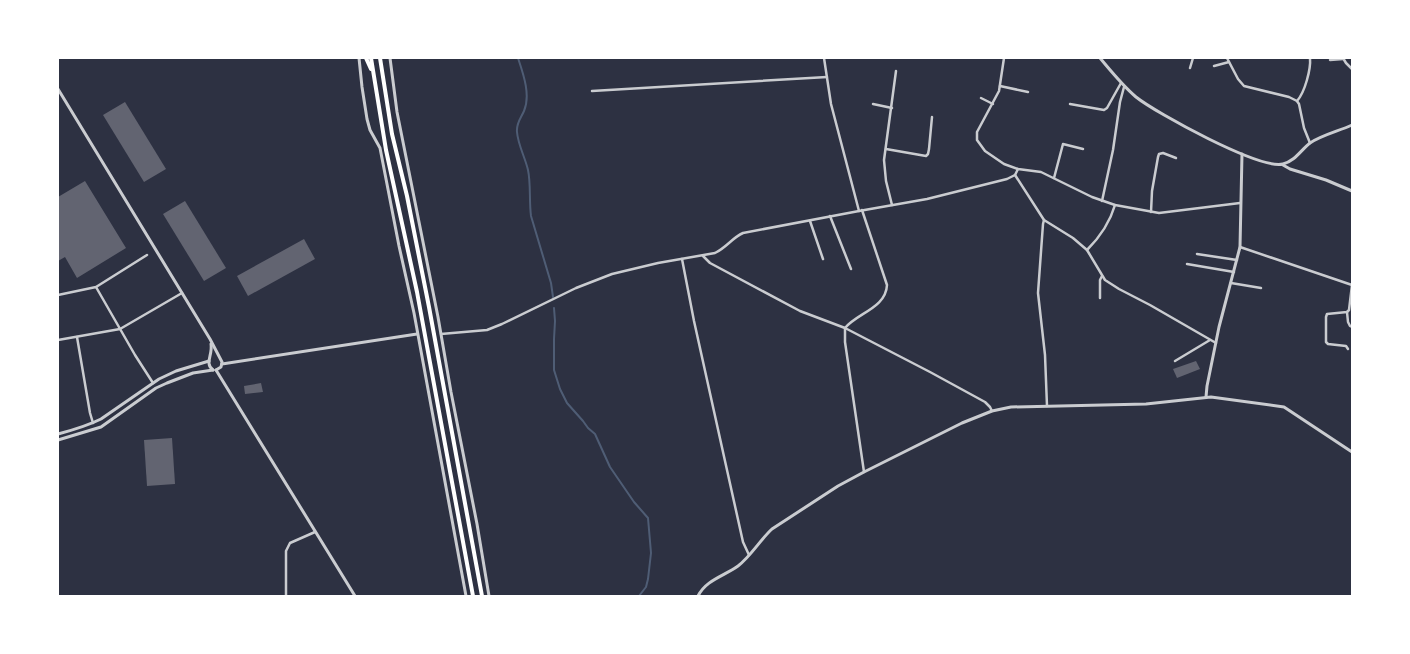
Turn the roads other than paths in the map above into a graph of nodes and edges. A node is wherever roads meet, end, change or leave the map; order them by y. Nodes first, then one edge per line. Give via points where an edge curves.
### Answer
1 (359, 58) edge
2 (366, 58) edge
3 (371, 58) edge
4 (380, 58) edge
5 (390, 58) edge
6 (824, 58) edge
7 (1004, 58) edge
8 (1100, 58) edge
9 (1193, 58) edge
10 (1227, 58) edge
11 (1310, 58) edge
12 (1343, 58) edge
13 (1330, 60) dead end
14 (1229, 62) junction
15 (1214, 66) dead end
16 (1190, 68) dead end
17 (1352, 69) edge
18 (896, 71) dead end
19 (374, 76) junction
20 (827, 77) junction
21 (1121, 82) junction
22 (1000, 86) junction
23 (1124, 86) junction
24 (58, 89) edge
25 (592, 91) dead end
26 (1028, 92) dead end
27 (981, 98) dead end
28 (1297, 101) junction
29 (873, 104) dead end
30 (993, 104) junction
31 (1070, 104) dead end
32 (892, 108) junction
33 (932, 117) dead end
34 (1352, 125) edge
35 (1310, 144) junction
36 (886, 149) junction
37 (1083, 149) dead end
38 (1242, 154) junction
39 (1176, 158) dead end
40 (1282, 164) junction
41 (1018, 169) junction
42 (1015, 175) junction
43 (1054, 178) junction
44 (1352, 191) edge
45 (1102, 201) junction
46 (1240, 204) junction
47 (892, 205) junction
48 (1116, 205) junction
49 (861, 210) junction
50 (1151, 212) junction
51 (830, 216) junction
52 (1044, 220) junction
53 (810, 221) junction
54 (1240, 247) junction
55 (1087, 250) junction
56 (1197, 254) dead end
57 (148, 255) dead end
58 (703, 256) junction
59 (682, 259) junction
60 (823, 259) dead end
61 (1237, 260) junction
62 (1187, 264) dead end
63 (851, 269) dead end
64 (1234, 272) junction
65 (1102, 276) junction
66 (1231, 283) junction
67 (1352, 285) edge
68 (96, 287) junction
69 (1261, 288) dead end
70 (182, 293) junction
71 (58, 295) edge
72 (1100, 298) dead end
73 (1347, 312) junction
74 (1352, 327) edge
75 (846, 328) junction
76 (120, 329) junction
77 (417, 334) junction
78 (441, 334) junction
79 (78, 337) junction
80 (210, 339) junction
81 (58, 340) edge
82 (1211, 340) junction
83 (1216, 343) junction
84 (1348, 349) dead end
85 (219, 358) junction
86 (210, 359) junction
87 (1175, 361) dead end
88 (222, 364) junction
89 (214, 370) junction
90 (153, 383) junction
91 (1206, 397) junction
92 (1047, 406) junction
93 (992, 411) junction
94 (93, 423) junction
95 (58, 434) edge
96 (58, 440) edge
97 (1352, 452) edge
98 (864, 472) junction
99 (315, 532) junction
100 (749, 555) junction
101 (286, 596) edge
102 (355, 596) edge
103 (466, 596) edge
104 (473, 596) edge
105 (482, 596) edge
106 (489, 596) edge
107 (698, 596) edge

1 - 77 street via 367,119 380,148
2 - 19 main road
3 - 19 main road
4 - 105 main road
5 - 78 street via 399,126
6 - 20 street
7 - 22 street
8 - 21 street
9 - 16 street
10 - 14 street
11 - 28 street via 1308,75
12 - 13 street
12 - 17 street
14 - 15 street
14 - 28 street via 1244,86
18 - 32 street
19 - 104 main road
20 - 25 street
20 - 49 street via 835,120
21 - 23 street
21 - 31 street via 1104,110
22 - 26 street
22 - 30 street
23 - 38 street via 1149,106
23 - 45 street
24 - 70 street
27 - 30 street
28 - 35 street
29 - 32 street
30 - 41 street via 979,127 977,140 992,157
32 - 36 street
33 - 36 street via 926,156
34 - 35 street
35 - 40 street
36 - 47 street via 884,166
37 - 43 street via 1063,144
38 - 40 street
38 - 46 street
39 - 50 street via 1159,154
40 - 44 street
41 - 42 street
41 - 43 street via 1041,172
42 - 47 street via 962,191
42 - 52 street
43 - 45 street
45 - 48 street
46 - 50 street
46 - 54 street
47 - 49 street
48 - 50 street
48 - 55 street
49 - 51 street
49 - 75 street via 886,290 878,302
51 - 53 street
51 - 63 street
52 - 55 street
52 - 92 street via 1038,293
53 - 58 street via 743,233 722,250
53 - 60 street
54 - 61 street
54 - 67 street
55 - 65 street
56 - 61 street
57 - 68 street
58 - 59 street
58 - 75 street via 710,263 785,304
59 - 78 street via 612,274 487,330
59 - 100 street via 743,542
61 - 64 street
62 - 64 street
64 - 66 street
65 - 72 street
65 - 82 street via 1110,284
66 - 69 street
66 - 83 street
67 - 73 street
68 - 71 street
68 - 76 street
70 - 76 street
70 - 80 street
73 - 74 street
73 - 84 street via 1327,314 1326,342
75 - 93 street via 979,399
75 - 98 street via 845,342
76 - 79 street
76 - 90 street
77 - 88 street
77 - 103 street
78 - 106 street
79 - 81 street
79 - 94 street
80 - 85 street
80 - 86 street
82 - 83 street
82 - 87 street
83 - 91 street
85 - 86 street
85 - 88 street
86 - 89 street via 209,367
86 - 90 street
88 - 89 street via 221,368
89 - 96 street via 192,373 167,382 101,427
89 - 99 street
90 - 94 street
91 - 92 street via 1146,404
91 - 97 street via 1284,407
92 - 93 street
93 - 98 street
94 - 95 street
98 - 100 street via 772,529
99 - 101 street via 290,543 286,551
99 - 102 street
100 - 107 street via 738,566 708,584

